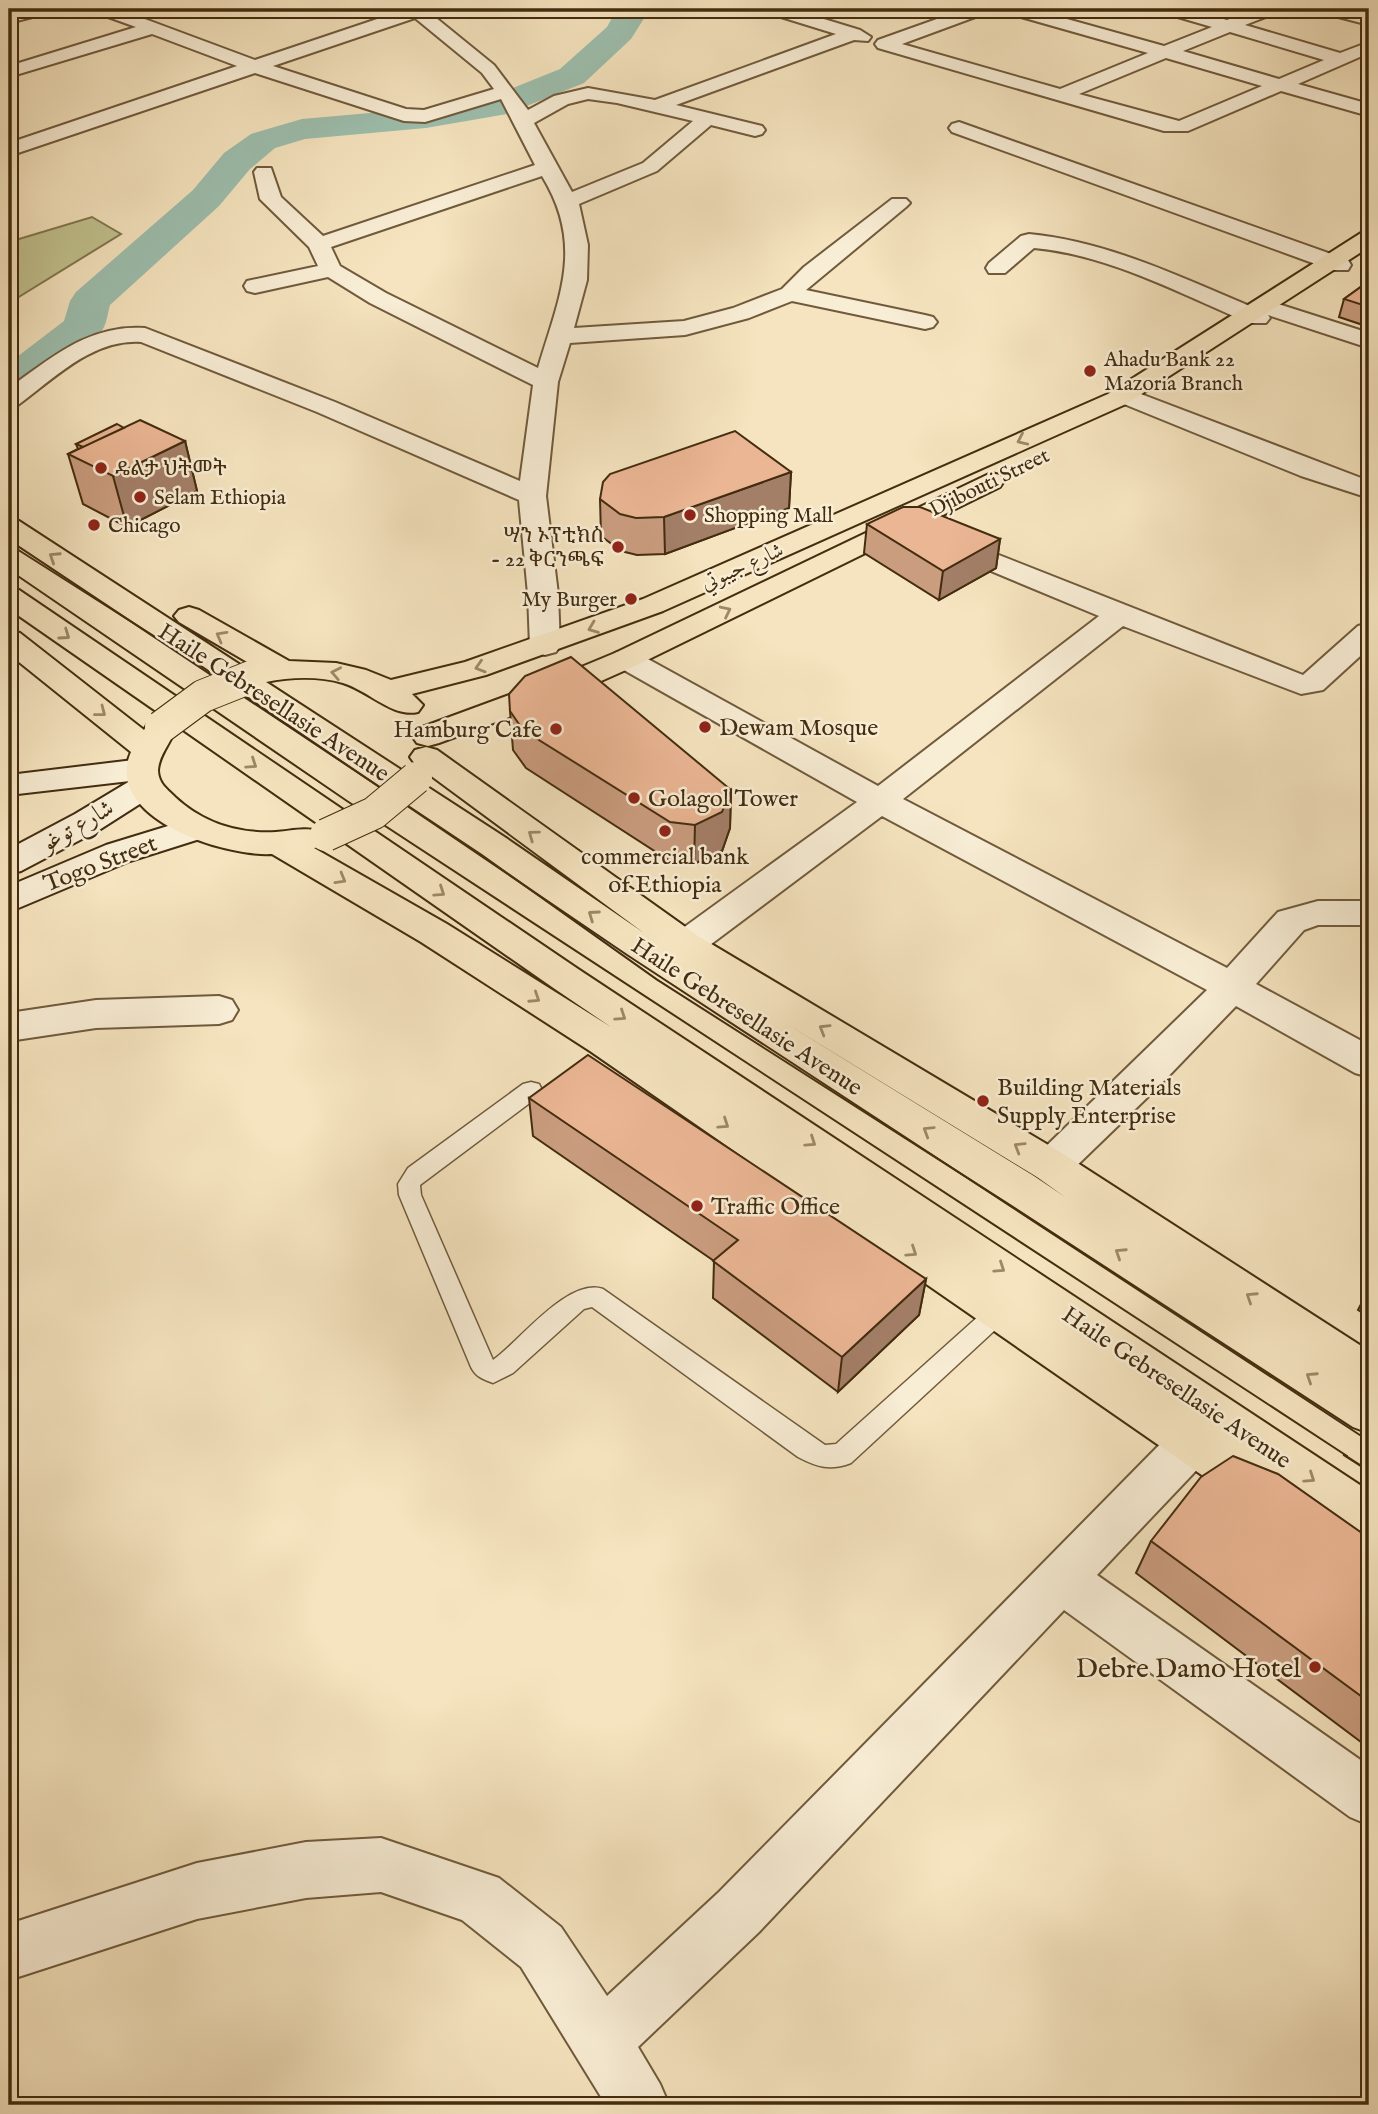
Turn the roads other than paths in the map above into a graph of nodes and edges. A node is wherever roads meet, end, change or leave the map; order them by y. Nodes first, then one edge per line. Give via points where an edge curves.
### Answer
1 (42, 9) edge
2 (419, 9) edge
3 (980, 9) edge
4 (1013, 9) edge
5 (1170, 9) edge
6 (1270, 9) edge
7 (1329, 9) edge
8 (116, 10) edge
9 (789, 10) edge
10 (1090, 14) dead end
11 (9, 18) edge
12 (1369, 20) edge
13 (1066, 24) junction
14 (1229, 26) junction
15 (152, 28) junction
16 (854, 34) junction
17 (884, 44) junction
18 (1369, 47) edge
19 (1163, 53) junction
20 (1341, 59) junction
21 (256, 67) junction
22 (9, 72) edge
23 (1278, 86) junction
24 (1064, 94) junction
25 (514, 104) junction
26 (656, 106) junction
27 (1369, 110) edge
28 (707, 119) junction
29 (19, 124) dead end
30 (959, 128) dead end
31 (755, 130) dead end
32 (50, 137) junction
33 (9, 150) edge
34 (547, 168) junction
35 (264, 172) dead end
36 (568, 201) junction
37 (899, 203) dead end
38 (1369, 238) edge
39 (319, 244) junction
40 (1369, 246) edge
41 (1335, 263) junction
42 (996, 268) dead end
43 (331, 270) junction
44 (255, 286) dead end
45 (790, 294) junction
46 (1259, 314) junction
47 (925, 322) dead end
48 (560, 336) junction
49 (1369, 341) edge
50 (546, 382) junction
51 (1133, 399) junction
52 (9, 400) edge
53 (1084, 412) joint
54 (1369, 490) edge
55 (532, 496) junction
56 (9, 498) edge
57 (904, 525) junction
58 (9, 527) edge
59 (9, 596) edge
60 (1120, 614) junction
61 (1369, 632) edge
62 (9, 639) edge
63 (545, 646) junction
64 (626, 659) junction
65 (281, 669) junction
66 (389, 690) junction
67 (423, 757) junction
68 (149, 758) junction
69 (9, 785) edge
70 (880, 801) junction
71 (194, 829) junction
72 (282, 845) junction
73 (9, 863) edge
74 (9, 900) edge
75 (1369, 913) edge
76 (685, 945) junction
77 (1234, 988) junction
78 (219, 1010) dead end
79 (9, 1027) edge
80 (1369, 1063) edge
81 (531, 1090) dead end
82 (1051, 1166) junction
83 (999, 1312) junction
84 (1369, 1375) edge
85 (1369, 1413) edge
86 (1192, 1443) junction
87 (1365, 1536) edge
88 (1061, 1579) junction
89 (1369, 1798) edge
90 (9, 1952) edge
91 (602, 2041) junction
92 (639, 2105) edge

1 - 11 street
2 - 21 street
2 - 25 street via 488,69
3 - 17 street
4 - 13 street
5 - 14 street
6 - 14 street
7 - 12 street
8 - 15 street
9 - 16 street
10 - 13 street
13 - 19 street
14 - 19 street
14 - 20 street
15 - 21 street
15 - 22 street
16 - 17 street
16 - 26 street
17 - 24 street
18 - 20 street
19 - 23 street
19 - 24 street
20 - 23 street
21 - 25 street via 414,117
21 - 32 street
23 - 24 street via 1181,127
23 - 27 street
25 - 26 street via 555,101 584,92
25 - 34 street
26 - 28 street
28 - 31 street
28 - 36 street via 649,167
29 - 32 street
30 - 41 street
32 - 33 street
34 - 36 street
34 - 39 street
35 - 39 street via 271,199
36 - 48 street via 577,245 576,280
37 - 45 street
38 - 41 main road, Djibouti Street
39 - 43 street
40 - 41 main road, Djibouti Street
41 - 46 main road, Djibouti Street
42 - 46 street via 1030,241 1061,244
43 - 44 street
43 - 50 street via 377,298
45 - 47 street
45 - 48 street via 685,328
46 - 49 street
46 - 51 main road, Djibouti Street
46 - 53 main road, Djibouti Street via 1117,399
48 - 50 street
50 - 55 street
51 - 54 street
51 - 57 main road, Djibouti Street via 1108,423
52 - 55 street via 104,337 126,332 145,335
53 -> 63 main road, شارع جيبوتي via 653,605
55 - 63 street
65 -> 56 main road via 212,631
57 - 60 street
64 -> 57 main road, Djibouti Street
85 -> 58 main road, Haile Gebresellasie Avenue via 671,970 494,846
59 -> 87 main road, Haile Gebresellasie Avenue
60 - 61 street via 1301,685 1312,683
60 - 70 street
62 -> 68 main road
63 -> 66 main road, شارع جيبوتي
64 - 67 main road, Djibouti Street
64 - 70 street
66 -> 65 main road via 333,671
65 - 68 main road, bridge via 199,696 178,710
66 - 67 main road via 414,711
67 - 72 main road, bridge via 378,813 349,828
76 -> 67 main road
68 - 69 street
68 - 71 main road via 172,815
68 - 73 street, شارع توغو via 87,822
70 - 76 street
70 - 77 street
71 - 72 main road via 223,838
71 - 74 street, Togo Street via 118,853
72 -> 83 main road via 434,933 603,1041
75 - 77 street via 1302,914
82 -> 76 main road
77 - 80 street
77 - 82 street
78 - 79 street via 96,1014
81 - 83 lane via 416,1174 409,1184 484,1367 493,1372 576,1302 595,1296 807,1449 823,1457 842,1455
84 -> 82 main road
83 - 86 main road
86 - 87 main road
86 - 88 street
88 - 89 street
88 - 91 street via 739,1912
90 - 91 street via 197,1891 306,1870 381,1865 479,1898 541,1947
91 - 92 street

